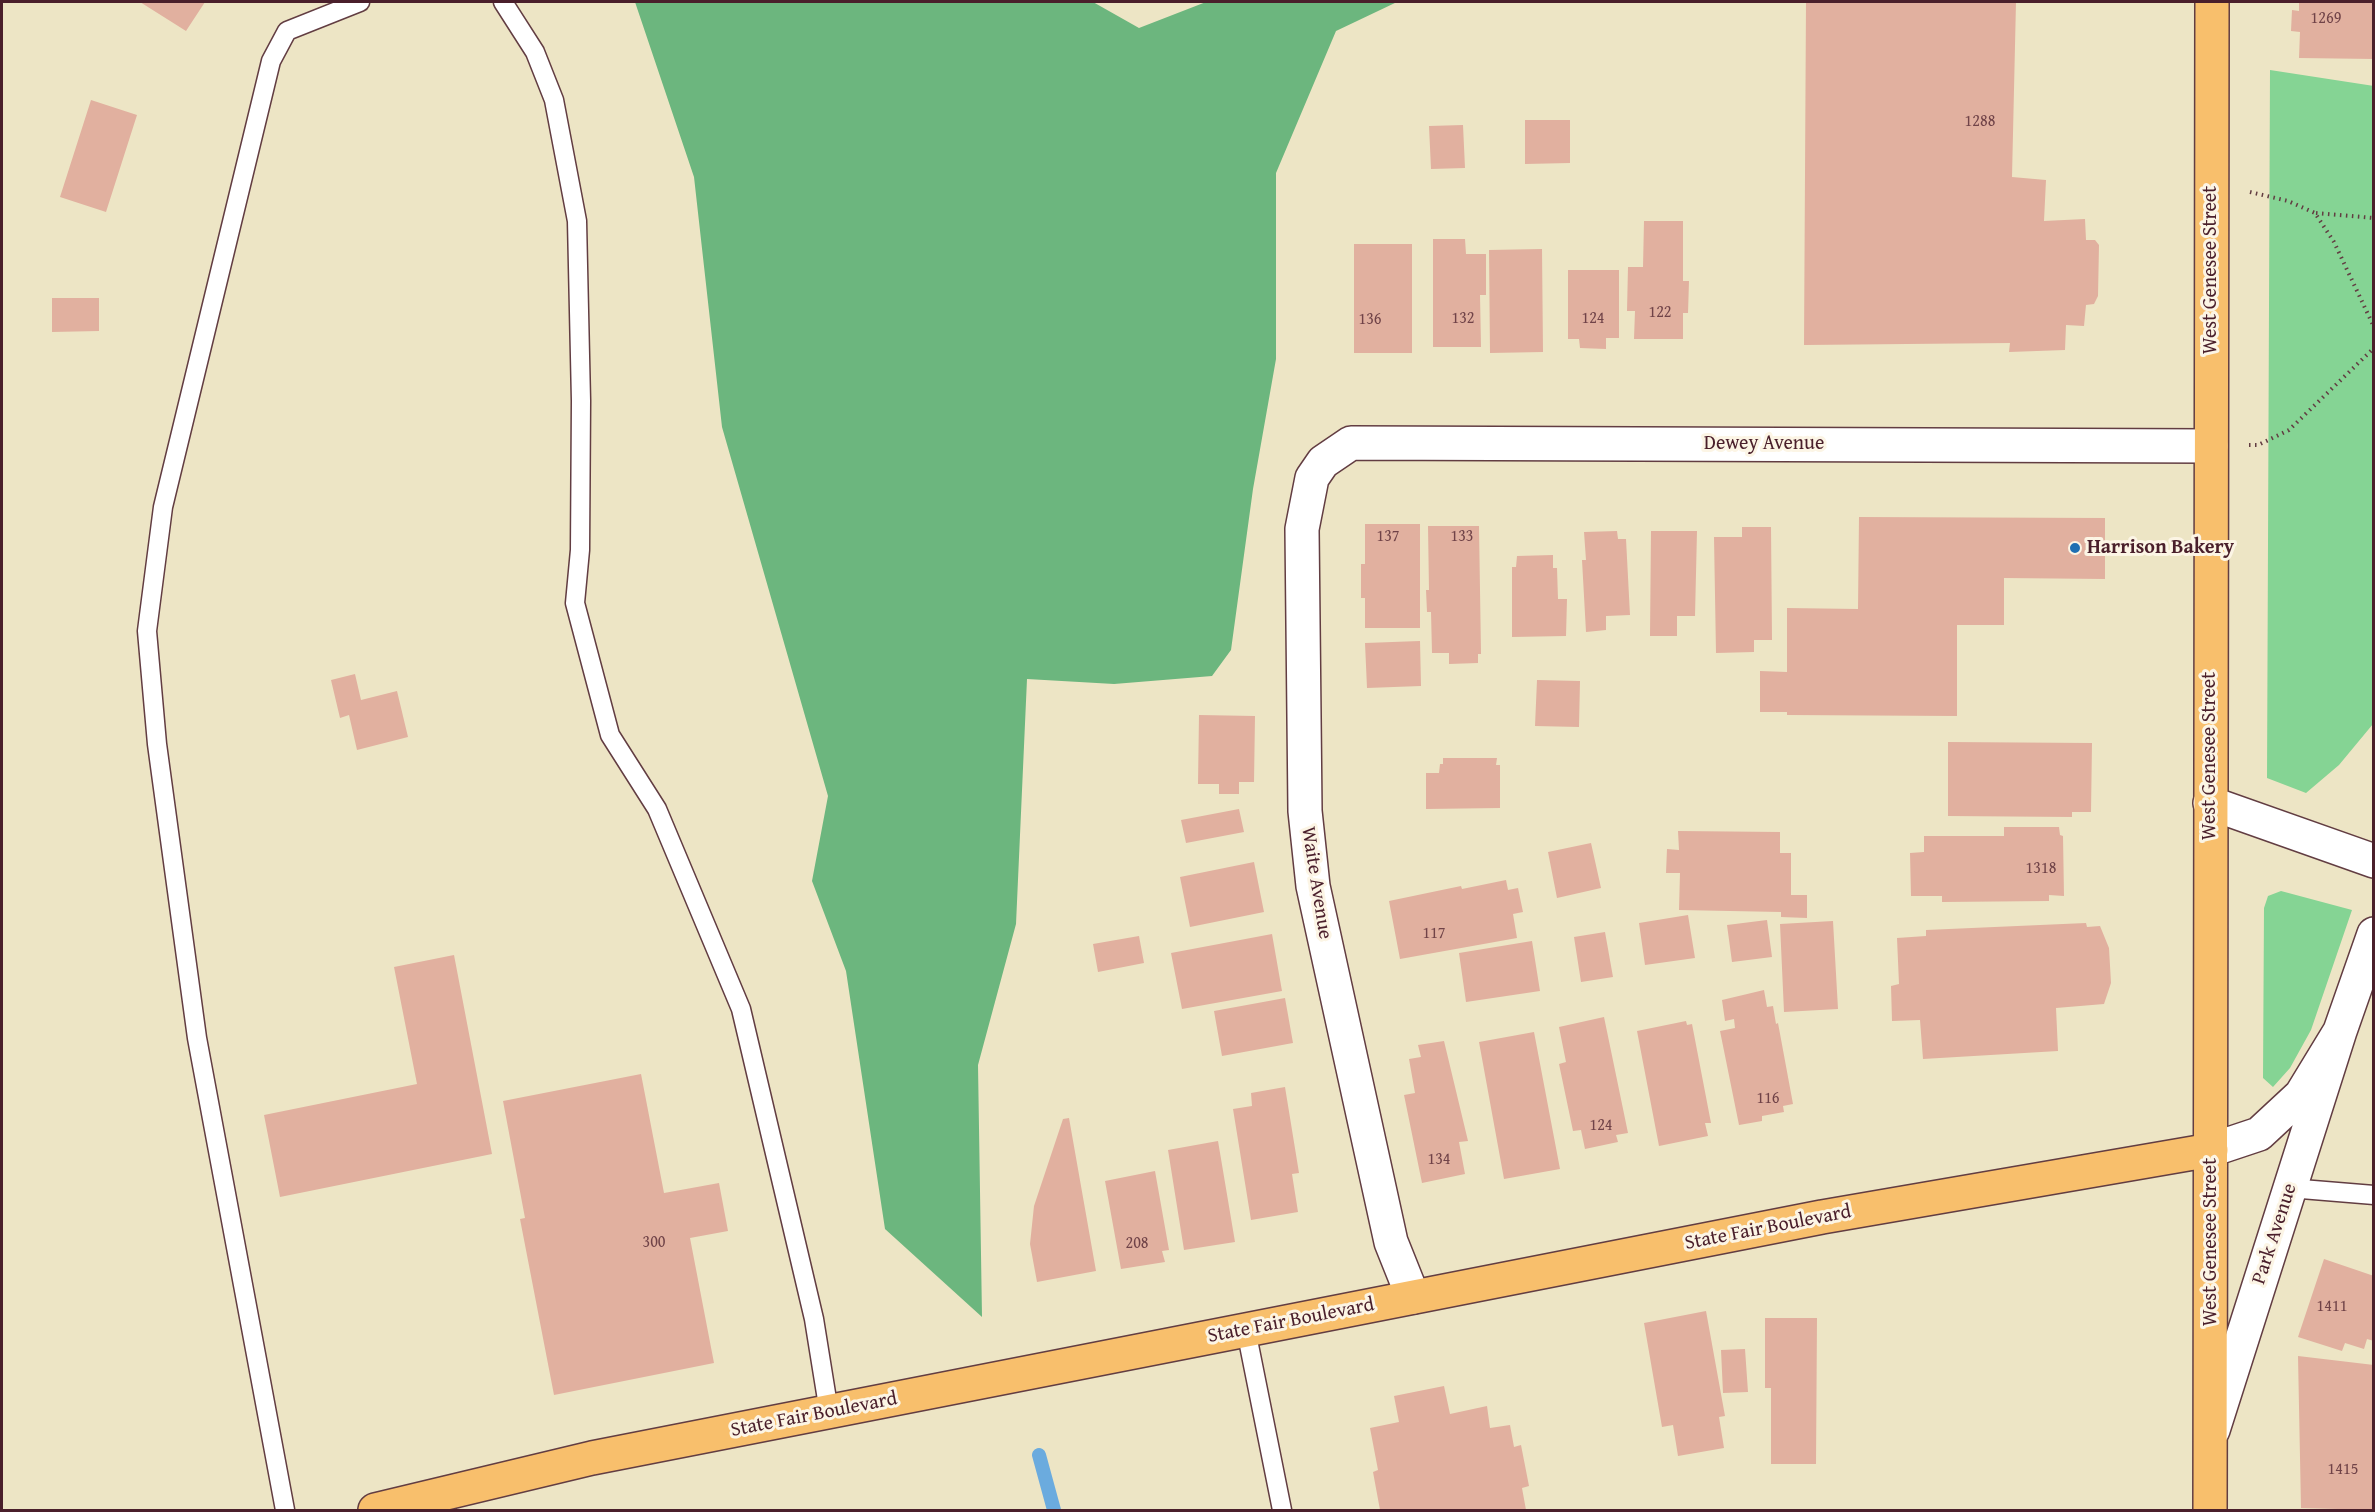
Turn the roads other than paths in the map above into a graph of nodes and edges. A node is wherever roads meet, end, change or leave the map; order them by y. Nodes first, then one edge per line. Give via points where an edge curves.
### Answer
1 (360, 2) edge
2 (503, 2) edge
3 (2211, 2) edge
4 (2211, 446) junction
5 (1323, 462) joint
6 (2210, 803) junction
7 (2373, 861) edge
8 (2373, 934) edge
9 (2340, 1031) junction
10 (2211, 1150) junction
11 (2289, 1188) junction
12 (2373, 1195) edge
13 (1413, 1297) junction
14 (1246, 1330) junction
15 (829, 1412) junction
16 (2210, 1438) junction
17 (285, 1510) edge
18 (375, 1510) edge
19 (1282, 1510) edge
20 (2210, 1510) edge

1 - 17 lane via 286,31 271,61 163,507 147,632 157,744 197,1038
2 - 15 lane via 536,52 554,100 577,221 581,401 580,550 575,603 610,735 657,809 741,1008 814,1319
3 - 4 main road, West Genesee Street
4 - 5 street, Dewey Avenue via 1351,443
4 - 6 main road, West Genesee Street
5 - 13 street, Waite Avenue via 1311,478 1302,529 1305,811 1312,875 1390,1242
6 - 7 street
6 - 10 main road, West Genesee Street
8 - 9 street, Park Avenue
9 - 10 street, Park Avenue via 2301,1095 2259,1134
9 - 11 street, Park Avenue
10 - 13 main road, State Fair Boulevard via 1822,1217
10 - 16 main road, West Genesee Street
11 - 12 lane
11 - 16 street, Park Avenue
13 - 14 main road, State Fair Boulevard
14 - 15 main road, State Fair Boulevard
14 - 19 lane
15 - 18 main road, State Fair Boulevard via 592,1458
16 - 20 main road, West Genesee Street

